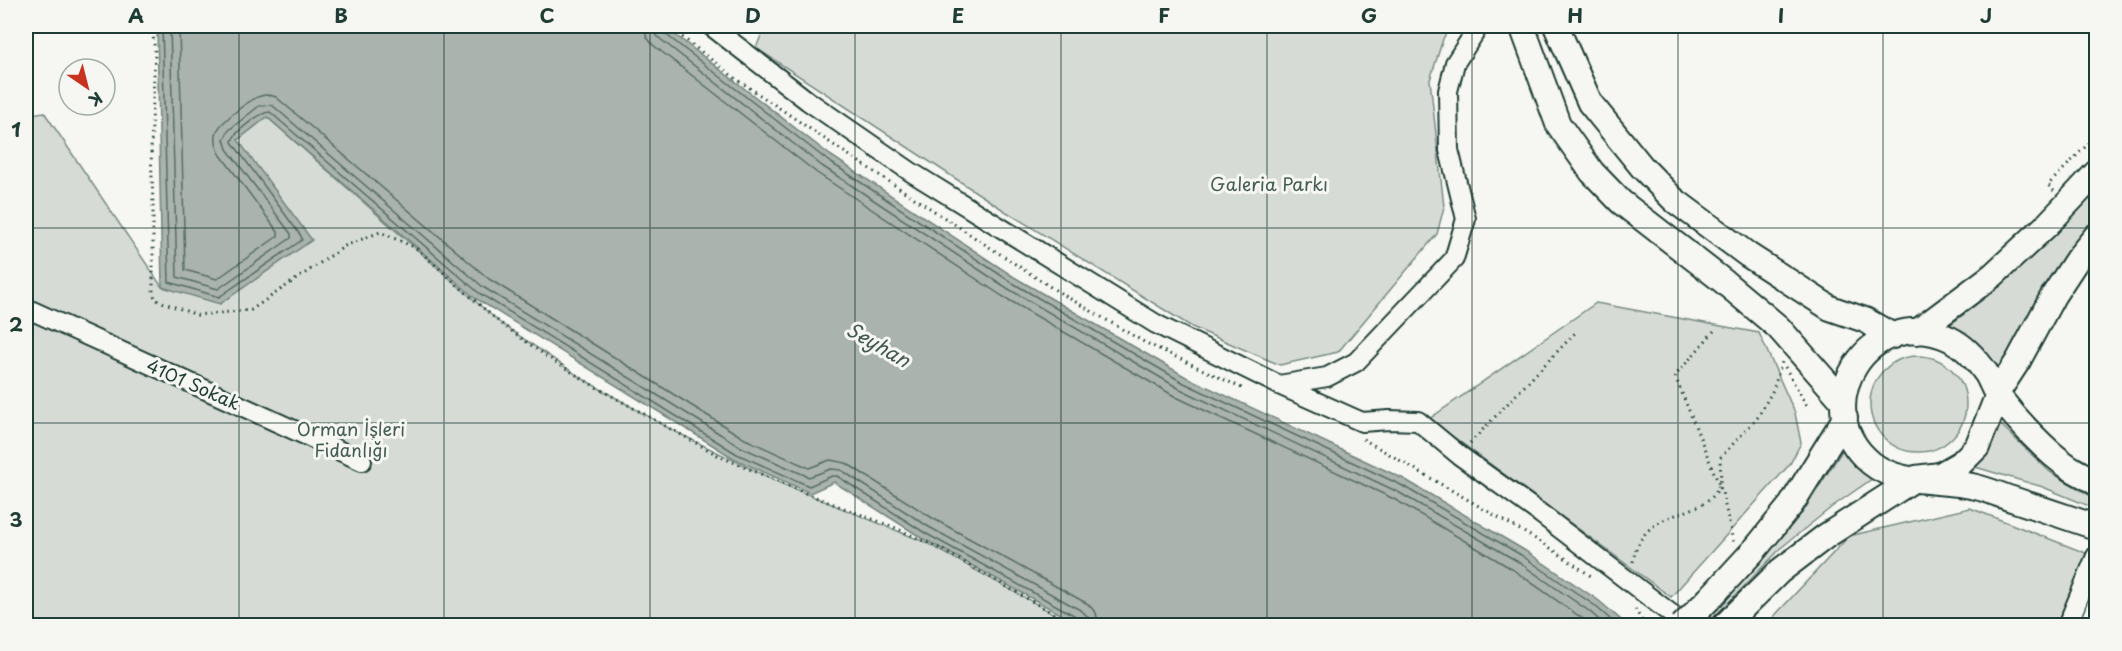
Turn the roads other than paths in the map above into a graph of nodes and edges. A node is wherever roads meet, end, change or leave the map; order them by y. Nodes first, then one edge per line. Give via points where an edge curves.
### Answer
1 (711, 26) edge
2 (1479, 26) edge
3 (1522, 26) edge
4 (1556, 26) edge
5 (2097, 173) edge
6 (2097, 236) edge
7 (26, 308) edge
8 (1917, 332) junction
9 (1893, 336) junction
10 (1279, 385) junction
11 (1997, 396) junction
12 (1844, 410) junction
13 (362, 461) dead end
14 (1916, 478) junction
15 (2094, 481) edge
16 (2097, 527) edge
17 (2097, 556) edge
18 (2090, 589) edge
19 (2097, 606) edge
20 (1727, 623) edge
21 (1682, 626) edge
22 (1686, 626) edge
23 (2067, 626) edge
24 (2088, 626) edge

1 - 10 street via 911,172 1156,324
2 - 10 street via 1455,63 1448,90 1449,150 1466,219 1454,259 1356,362 1327,377
3 - 12 main road via 1558,124 1592,172 1621,202 1778,327
4 - 9 main road via 1590,103 1623,146 1674,200 1748,255 1830,308 1865,320
5 - 8 main road via 1993,275
6 - 11 main road via 2053,296
7 - 13 street, 4101 Sokak
8 - 9 main road
8 - 11 main road via 1951,339 1971,354
9 - 12 main road via 1878,341 1859,357 1848,377
10 - 22 street via 1362,422 1418,421
11 - 14 main road via 1977,447 1961,464 1940,475
11 - 15 main road via 2044,446
12 - 14 main road via 1855,446 1872,464 1893,475
12 - 21 main road, bridge via 1791,505
14 - 16 main road via 1976,487
14 - 20 main road via 1826,536 1780,572
17 - 18 street
18 - 23 street
19 - 24 street

